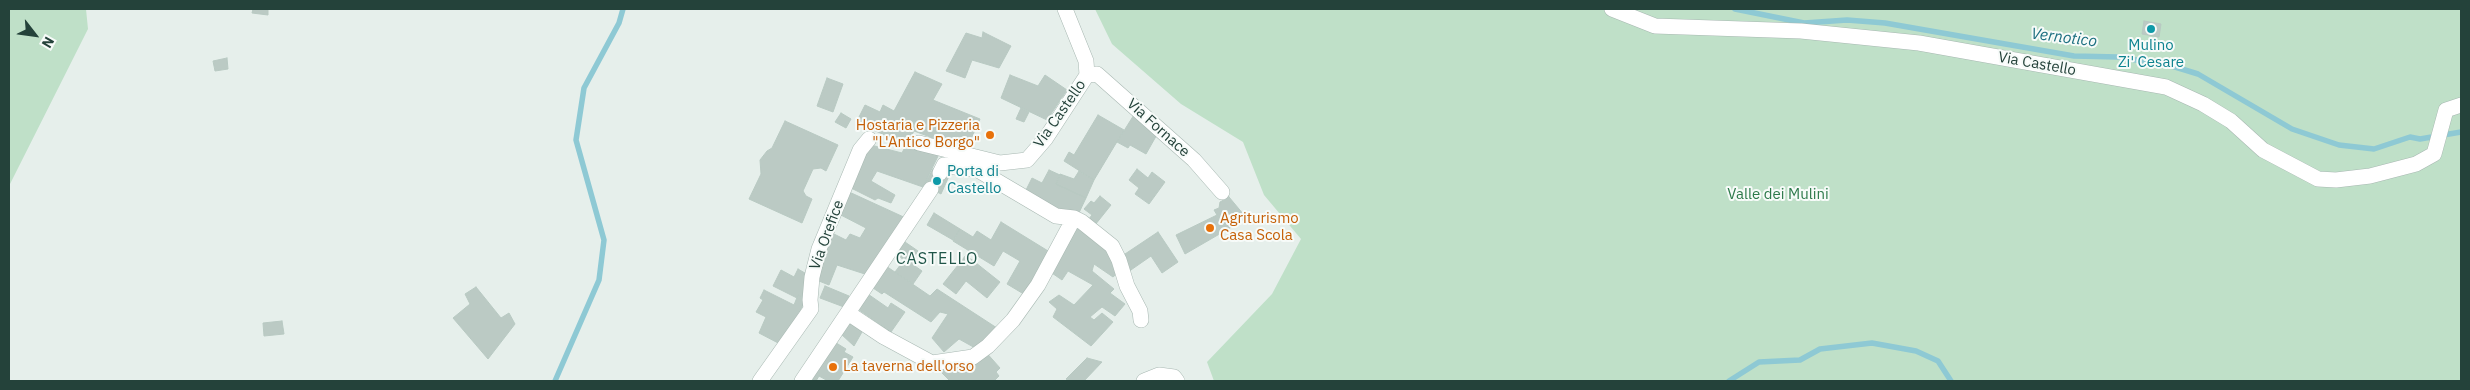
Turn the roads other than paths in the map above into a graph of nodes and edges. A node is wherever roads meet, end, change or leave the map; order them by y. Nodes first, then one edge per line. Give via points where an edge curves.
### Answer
1 (1065, 9) edge
2 (1612, 9) edge
3 (1087, 75) junction
4 (2461, 105) edge
5 (870, 139) dead end
6 (919, 143) dead end
7 (988, 160) junction
8 (973, 166) junction
9 (940, 173) dead end
10 (931, 189) dead end
11 (1222, 192) dead end
12 (1074, 218) junction
13 (848, 313) junction
14 (1141, 320) dead end
15 (760, 381) edge
16 (802, 381) edge
17 (1144, 381) edge
18 (1177, 381) edge

1 - 3 street, Via Castello via 1086,61
2 - 4 street, Via Castello via 1655,26 1801,31 1920,43 2166,87 2203,104 2231,121 2263,150 2318,179 2370,176 2416,164 2435,149 2446,110
3 - 7 street, Via Castello via 1046,138 1027,160
3 - 11 street, Via Fornace via 1097,74 1194,160
5 - 15 street, Via Orefice via 860,150 819,249 812,277 811,309
6 - 7 street
7 - 8 street
8 - 9 street via 967,169 944,165
8 - 12 street via 1056,216
10 - 13 street
12 - 13 street via 1038,285 1013,320 973,357 932,363
12 - 14 street via 1112,246
13 - 16 street
17 - 18 street via 1159,375

